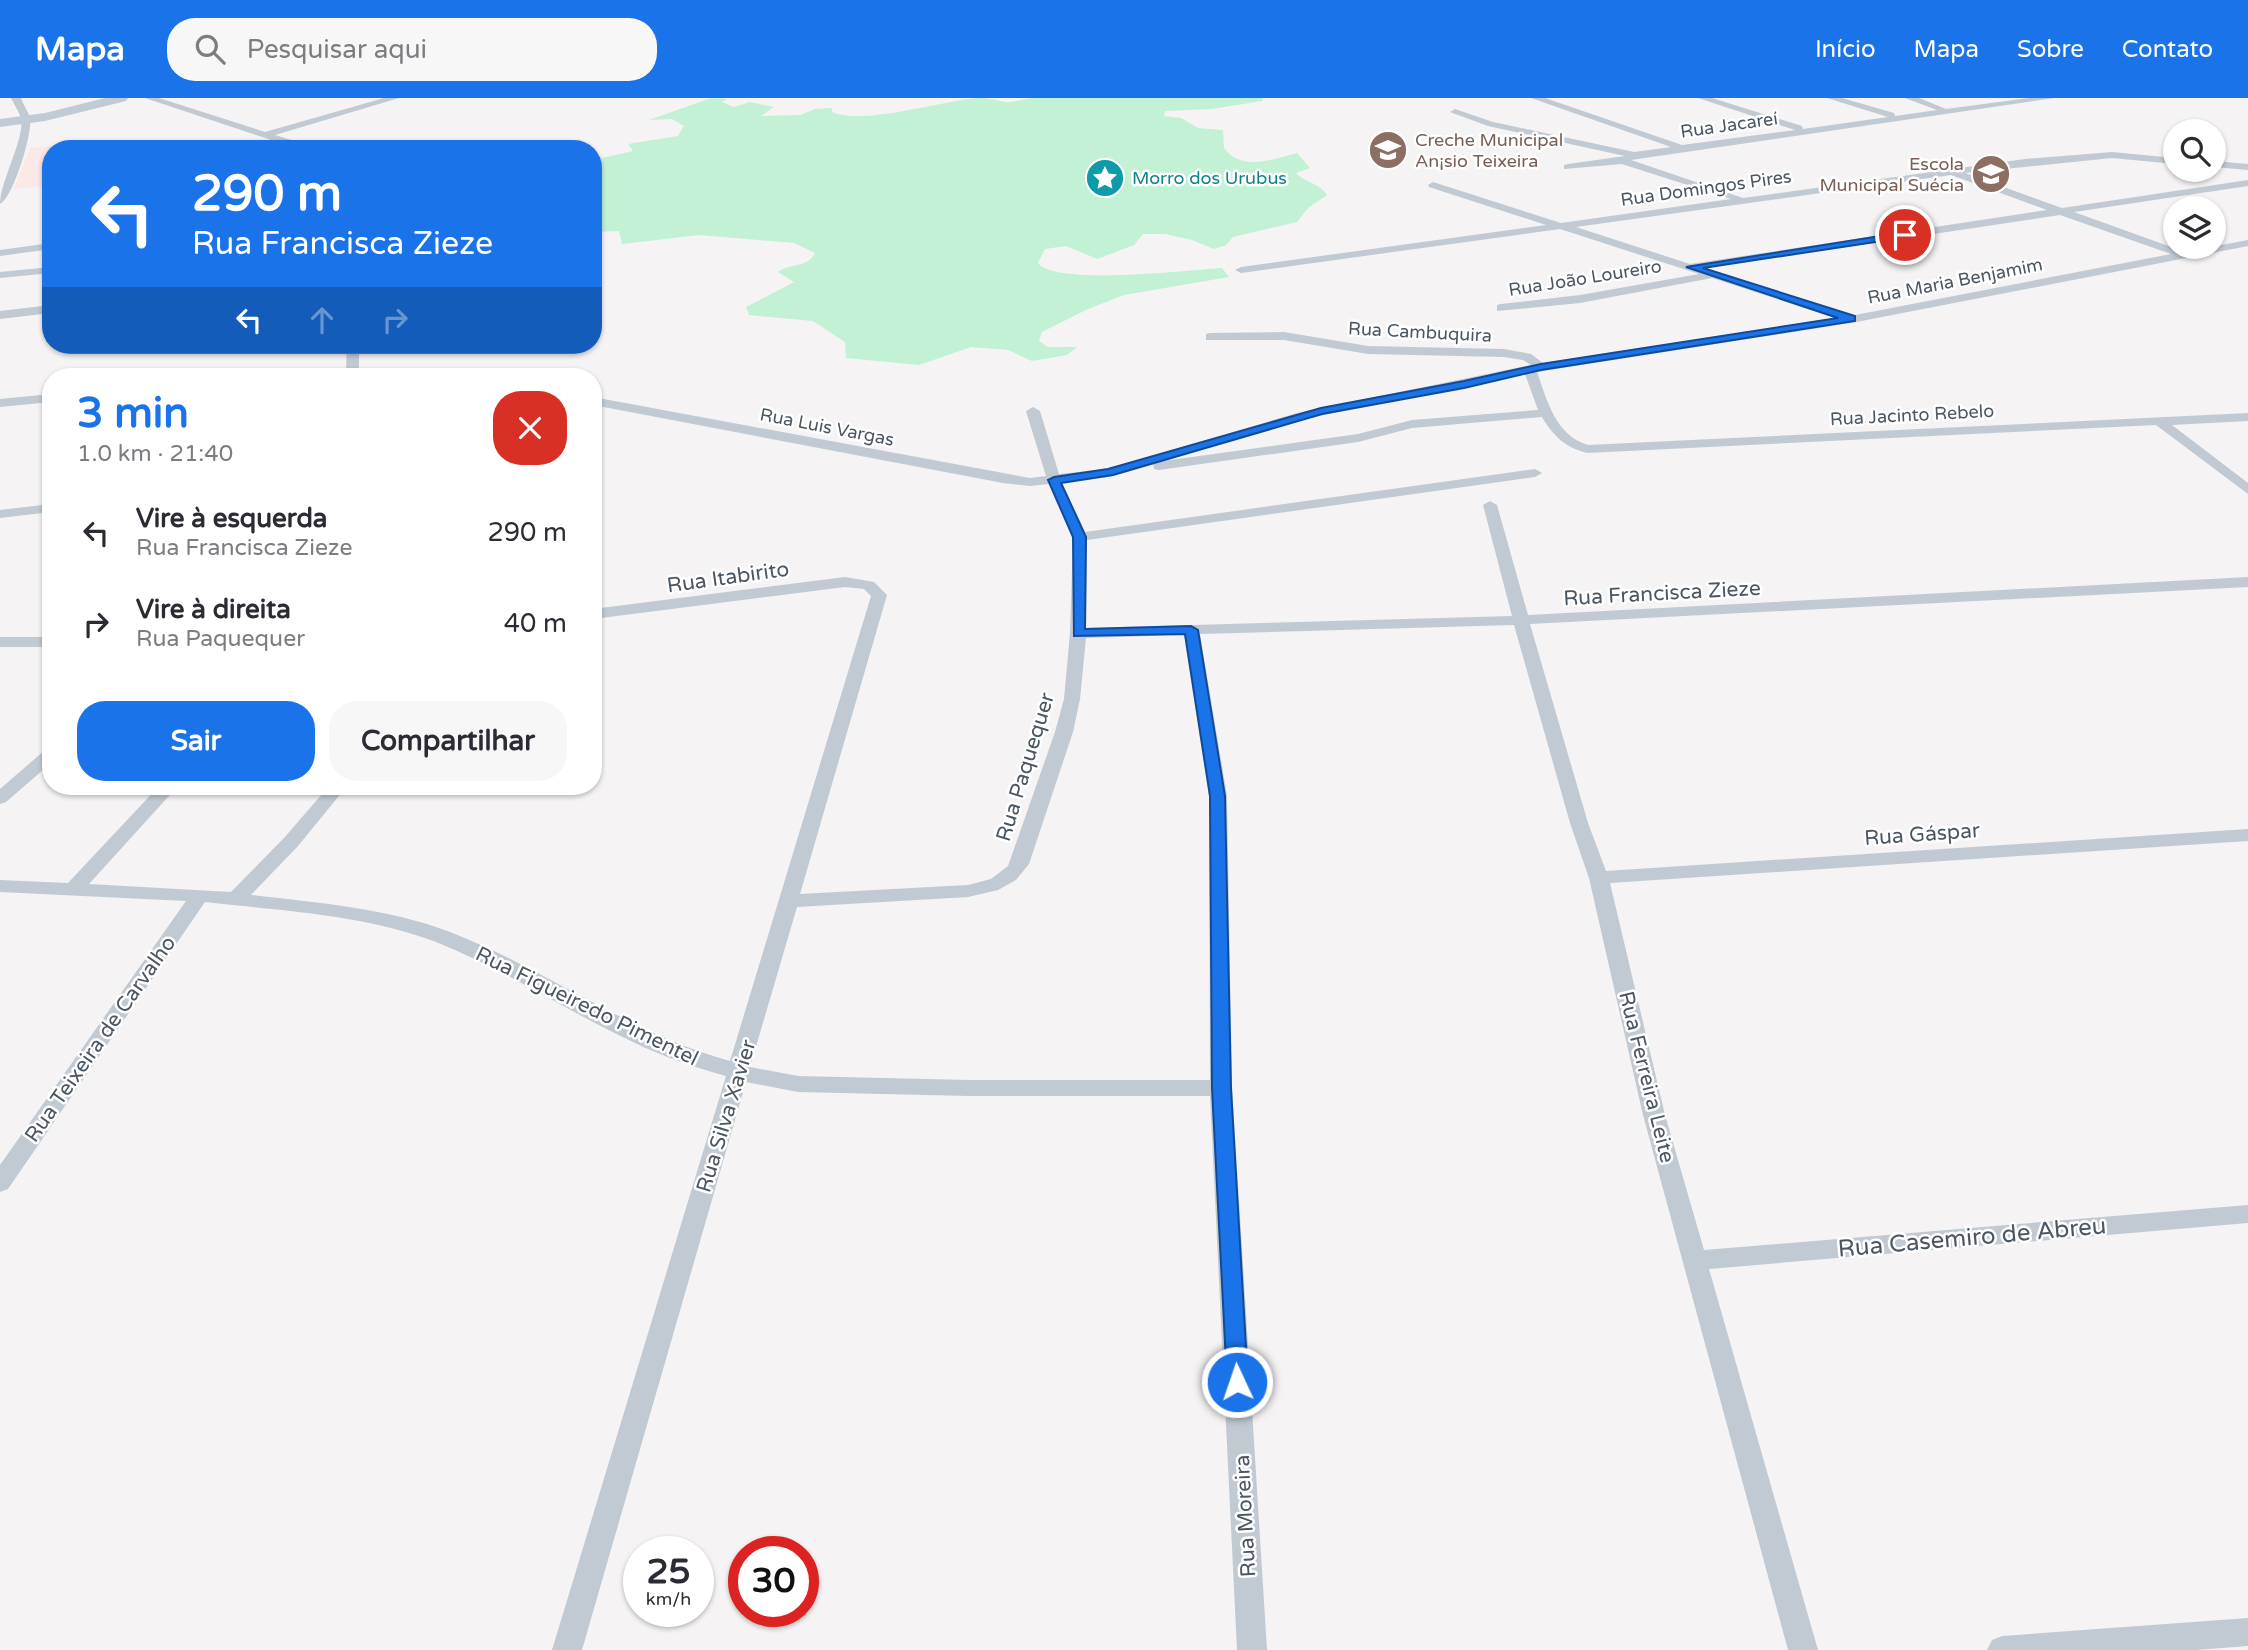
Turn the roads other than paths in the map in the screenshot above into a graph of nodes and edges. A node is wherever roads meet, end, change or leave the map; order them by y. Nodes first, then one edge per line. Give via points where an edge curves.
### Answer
1 (16, 98) edge
2 (121, 98) edge
3 (150, 98) edge
4 (394, 98) edge
5 (1536, 98) edge
6 (1703, 98) edge
7 (1832, 98) edge
8 (1910, 98) edge
9 (1960, 98) edge
10 (2049, 98) edge
11 (2014, 100) edge
12 (1981, 106) junction
13 (1946, 111) junction
14 (1455, 112) dead end
15 (1899, 117) junction
16 (26, 120) junction
17 (0, 123) edge
18 (1807, 130) junction
19 (265, 135) junction
20 (283, 140) edge
21 (1683, 148) junction
22 (1634, 155) junction
23 (2163, 160) edge
24 (1623, 161) junction
25 (2226, 165) edge
26 (1568, 167) dead end
27 (2248, 167) edge
28 (1951, 172) junction
29 (2248, 183) edge
30 (1433, 185) dead end
31 (0, 201) edge
32 (1746, 201) junction
33 (2066, 211) junction
34 (1562, 226) junction
35 (2248, 243) edge
36 (42, 247) edge
37 (2163, 247) edge
38 (2231, 247) junction
39 (2226, 248) edge
40 (0, 253) edge
41 (2248, 256) edge
42 (2163, 259) edge
43 (1690, 267) junction
44 (1241, 270) dead end
45 (42, 271) edge
46 (0, 275) edge
47 (1715, 275) junction
48 (1501, 308) dead end
49 (42, 310) edge
50 (0, 315) edge
51 (1851, 318) junction
52 (1210, 337) dead end
53 (1536, 368) junction
54 (42, 399) edge
55 (0, 403) edge
56 (602, 403) edge
57 (1033, 411) dead end
58 (1547, 413) junction
59 (2248, 417) edge
60 (2160, 422) junction
61 (1109, 473) junction
62 (1535, 473) dead end
63 (1054, 480) junction
64 (2248, 490) edge
65 (1490, 505) dead end
66 (42, 509) edge
67 (0, 513) edge
68 (1080, 537) junction
69 (2248, 582) edge
70 (869, 585) joint
71 (602, 613) edge
72 (1522, 620) junction
73 (1191, 630) junction
74 (1078, 633) junction
75 (0, 642) edge
76 (42, 642) edge
77 (42, 762) edge
78 (161, 795) edge
79 (330, 795) edge
80 (0, 798) edge
81 (2248, 835) edge
82 (1599, 878) junction
83 (0, 886) edge
84 (71, 891) junction
85 (200, 895) junction
86 (236, 899) junction
87 (790, 901) junction
88 (739, 1073) junction
89 (1222, 1088) junction
90 (0, 1183) edge
91 (2248, 1214) edge
92 (1697, 1260) junction
93 (2248, 1632) edge
94 (567, 1650) edge
95 (1252, 1650) edge
96 (1802, 1650) edge
97 (2002, 1650) edge

1 - 16 street
2 - 16 street
3 - 19 street
4 - 19 street
5 - 21 street
6 - 18 street
7 - 15 street
8 - 13 street
9 - 12 street
10 - 11 street, Rua Jacareí
11 - 12 street, Rua Jacareí
12 - 13 street, Rua Jacareí
13 - 15 street, Rua Jacareí
14 - 22 street
15 - 18 street, Rua Jacareí
16 - 17 street
16 - 31 street via 15,169
18 - 21 street, Rua Jacareí
19 - 20 street
21 - 22 street, Rua Jacareí
22 - 24 street, Rua Jacareí
23 - 28 street, Rua Domingos Pires via 2084,156
24 - 26 street
24 - 32 street
25 - 27 street
28 - 32 street, Rua Domingos Pires
28 - 33 street
29 - 33 street
30 - 34 street
32 - 34 street, Rua Domingos Pires
33 - 37 street
33 - 43 street
34 - 43 street
34 - 44 street, Rua Domingos Pires
35 - 38 street, Rua Maria Benjamim
36 - 40 street
38 - 39 street, Rua Maria Benjamim
38 - 41 street
42 - 51 street, Rua Maria Benjamim
43 - 47 street
45 - 46 street
47 - 48 street, Rua João Loureiro
47 - 51 street
49 - 50 street
51 - 53 street, Rua Maria Benjamim
52 - 53 street, Rua Cambuquira via 1284,336 1368,350 1504,353 1527,357
53 - 58 street
53 - 61 street, Rua Maria Benjamim via 1297,417
54 - 55 street
56 - 63 street, Rua Luis Vargas via 1003,479
57 - 63 street, Rua Paquequer
58 - 60 street, Rua Jacinto Rebelo via 1565,441 1577,448 1611,449
58 - 61 street via 1412,424 1358,438
59 - 60 street, Rua Jacinto Rebelo
60 - 64 street
61 - 63 street, Rua Maria Benjamim
62 - 68 street
63 - 68 street, Rua Paquequer
65 - 72 street, Rua Ferreira Leite
66 - 67 street
68 - 74 street, Rua Paquequer
69 - 72 street, Rua Francisca Zieze
70 - 71 street, Rua Itabirito via 845,582
70 - 87 street, Rua Silva Xavier via 879,595
72 - 73 street, Rua Francisca Zieze
72 - 82 street, Rua Ferreira Leite via 1575,810
73 - 74 street, Rua Francisca Zieze
73 - 89 street, Rua Moreira via 1218,796
74 - 87 street, Rua Paquequer via 1064,732 1019,864 1010,878 968,891
75 - 76 street
77 - 80 street
78 - 84 street
79 - 86 street
81 - 82 street, Rua Gáspar
82 - 92 street, Rua Ferreira Leite via 1654,1115
83 - 84 street, Rua Figueiredo Pimentel
84 - 85 street, Rua Figueiredo Pimentel
85 - 86 street, Rua Figueiredo Pimentel
85 - 90 street, Rua Teixeira de Carvalho
86 - 88 street, Rua Figueiredo Pimentel via 408,925 458,944 638,1036
87 - 88 street, Rua Silva Xavier
88 - 89 street, Rua Figueiredo Pimentel via 798,1084
88 - 94 street, Rua Silva Xavier
89 - 95 street, Rua Moreira
91 - 92 street, Rua Casemiro de Abreu
92 - 96 street, Rua Ferreira Leite
93 - 97 street

